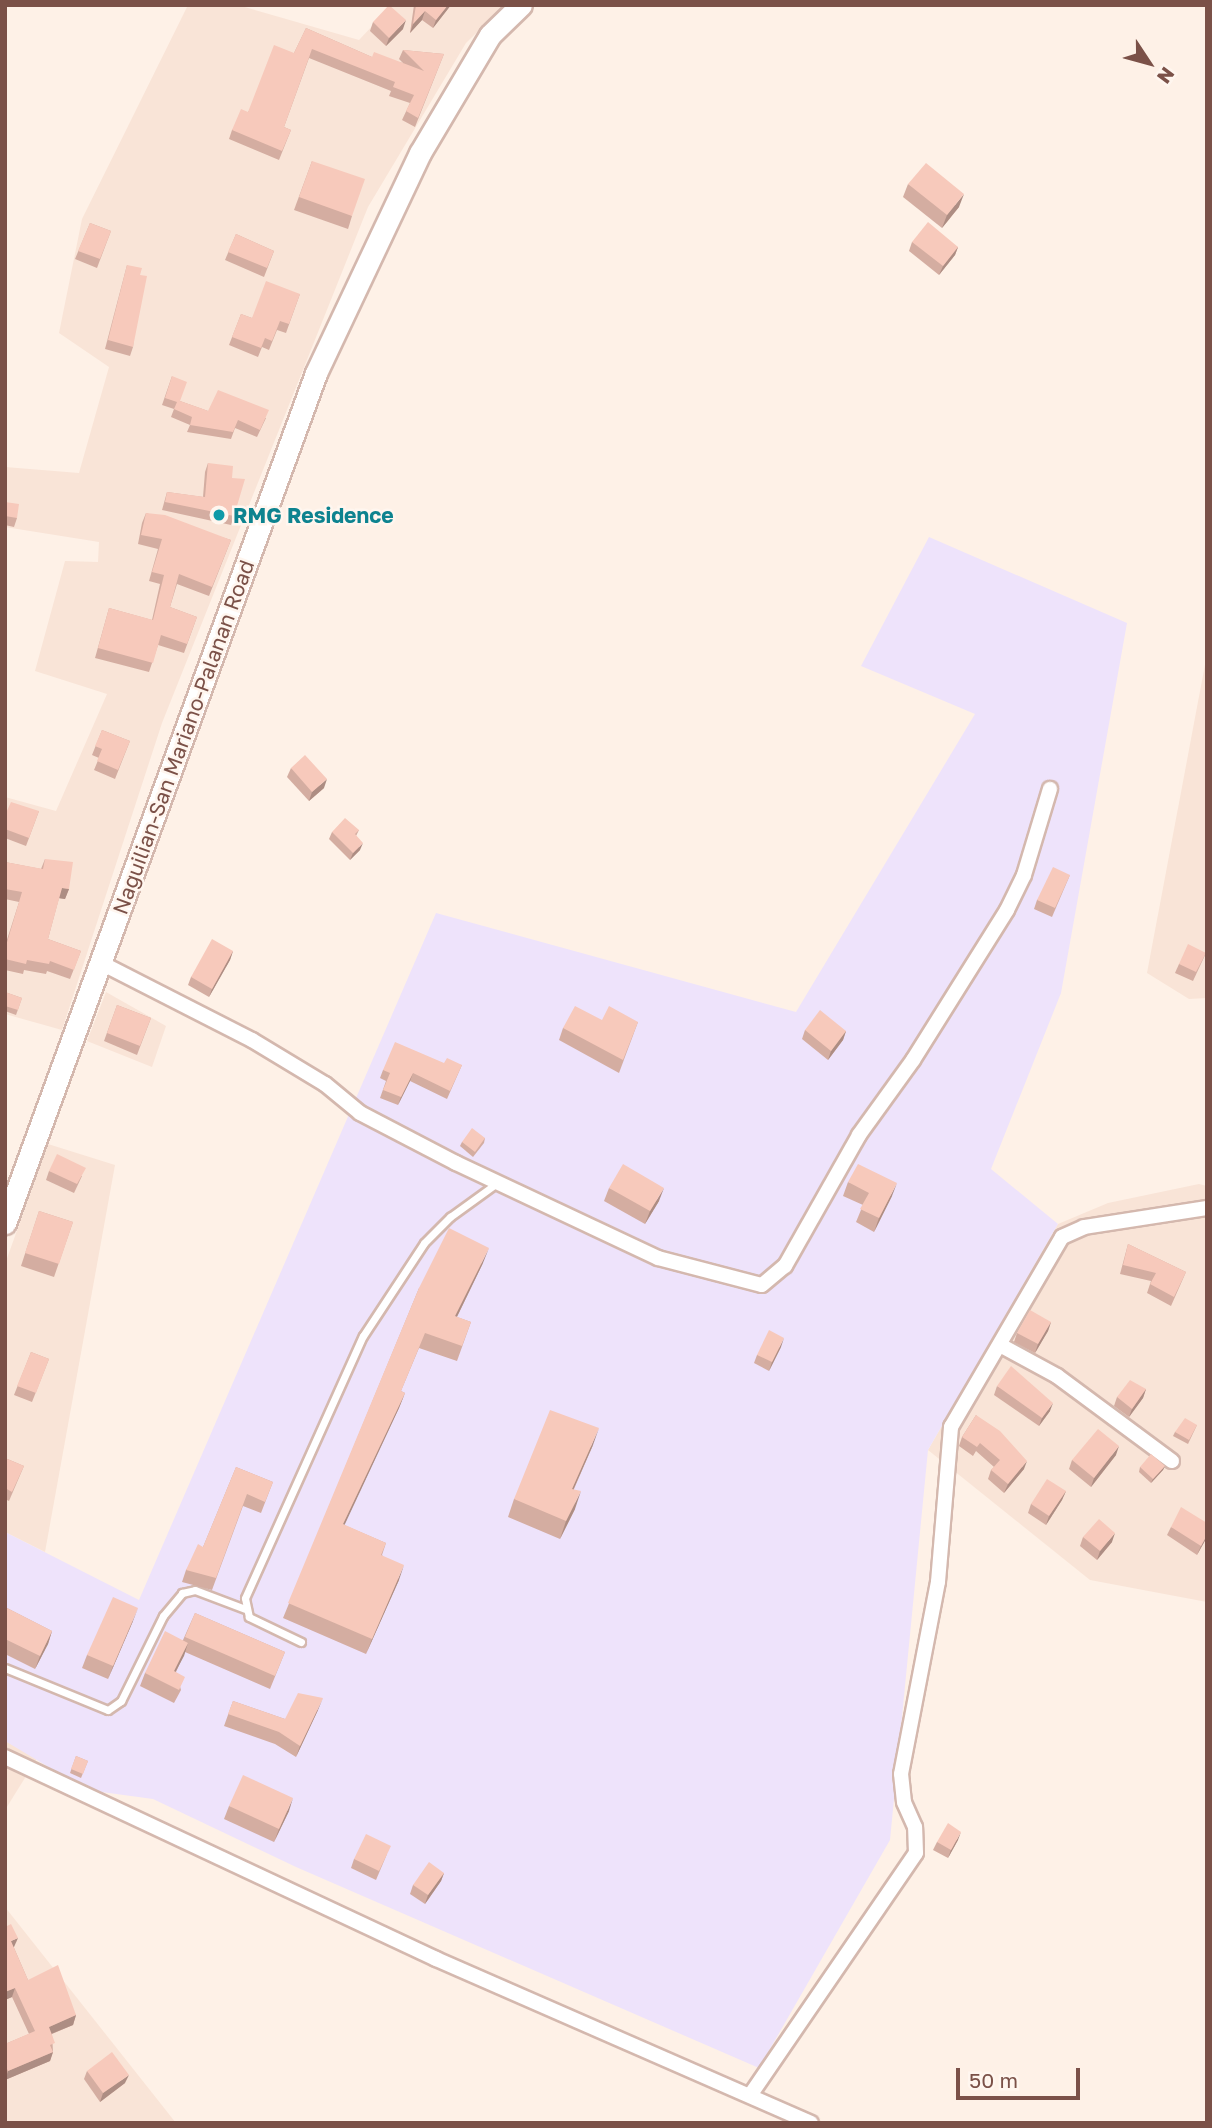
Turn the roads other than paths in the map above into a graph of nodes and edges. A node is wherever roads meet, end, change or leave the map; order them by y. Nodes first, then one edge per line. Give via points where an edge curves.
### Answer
1 (522, 5) edge
2 (1050, 789) dead end
3 (100, 963) junction
4 (498, 1183) junction
5 (1207, 1209) edge
6 (5, 1223) edge
7 (1000, 1345) junction
8 (1172, 1461) dead end
9 (245, 1609) junction
10 (301, 1642) dead end
11 (5, 1668) edge
12 (5, 1757) edge
13 (751, 2094) junction
14 (811, 2123) edge

1 - 3 main road, Naguilian-San Mariano-Palanan Road via 490,35 419,153 316,373
2 - 4 street via 1024,875 1007,910 859,1135 785,1266 771,1282 751,1285 658,1258
3 - 4 street via 252,1040 325,1084 360,1113
3 - 6 main road, Naguilian-San Mariano-Palanan Road
4 - 9 lane via 450,1217 424,1243 363,1336 245,1598
5 - 7 street via 1084,1227 1062,1237
7 - 8 street via 1057,1376
7 - 13 street via 946,1443 944,1541 901,1774 904,1802 915,1827 916,1853
9 - 10 lane via 249,1617
9 - 11 lane via 195,1590 182,1593 163,1616 121,1701 108,1710
12 - 13 street via 436,1959
13 - 14 street

